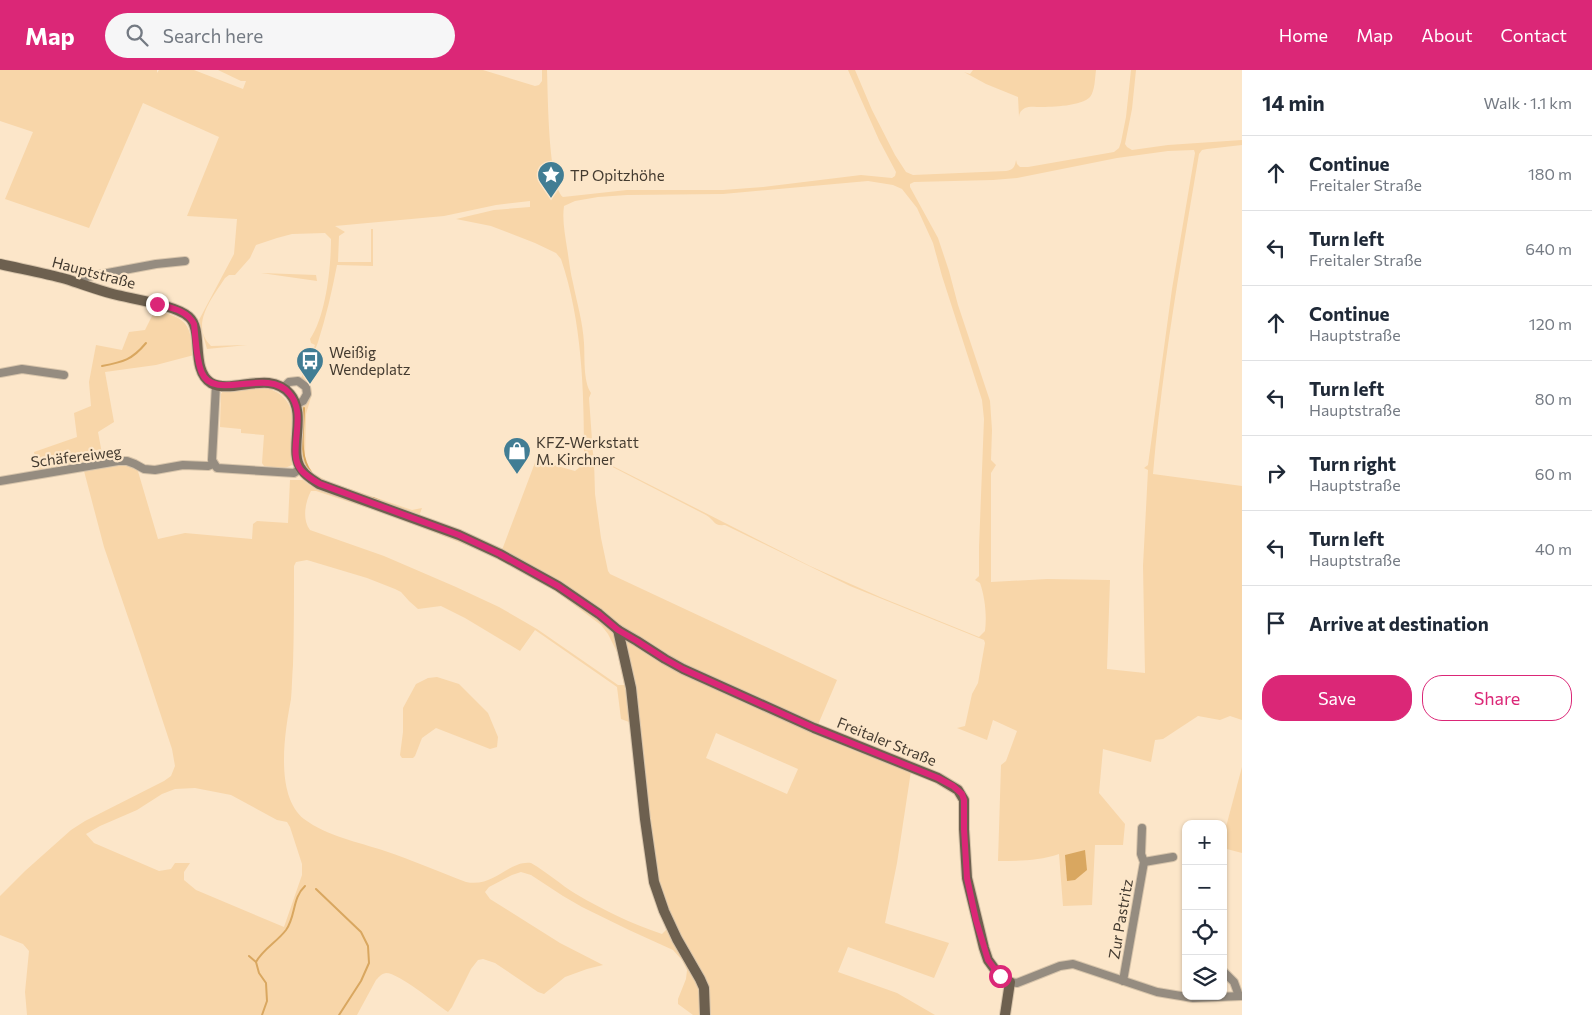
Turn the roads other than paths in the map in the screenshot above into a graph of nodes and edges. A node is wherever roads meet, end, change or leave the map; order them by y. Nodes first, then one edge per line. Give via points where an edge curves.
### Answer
1 (185, 261) dead end
2 (0, 264) edge
3 (81, 284) junction
4 (0, 372) edge
5 (64, 375) dead end
6 (216, 385) junction
7 (284, 387) junction
8 (297, 404) junction
9 (213, 464) junction
10 (300, 469) junction
11 (0, 481) edge
12 (618, 630) junction
13 (1142, 828) dead end
14 (1173, 857) dead end
15 (1144, 862) junction
16 (1227, 976) edge
17 (1124, 981) junction
18 (1010, 982) junction
19 (1241, 996) edge
20 (705, 1015) edge
21 (1005, 1015) edge

1 - 3 street via 81,278
2 - 3 street, Hauptstraße
3 - 6 street, Hauptstraße via 174,309 188,316 194,324 202,373
4 - 5 street via 22,369
6 - 7 street via 260,383
6 - 9 street
7 - 8 street
7 - 8 street via 289,382 298,381 306,388 307,394
8 - 10 street via 296,454
9 - 10 street, Schäfereiweg via 217,468 294,473
9 - 11 street, Schäfereiweg via 155,470 118,461
10 - 12 street, Freitaler Straße via 320,484 459,535 500,554 558,586
12 - 18 street, Freitaler Straße via 683,669 814,728 938,778 958,790 964,800 967,878 984,948 996,971
12 - 20 street via 630,688 654,882 677,939 704,988
13 - 15 street, Zur Pastritz via 1141,854
14 - 15 street, Zur Pastritz
15 - 17 street, Zur Pastritz
16 - 19 street
17 - 18 street via 1066,964 1017,983
17 - 19 street via 1157,992 1193,998
18 - 21 street

